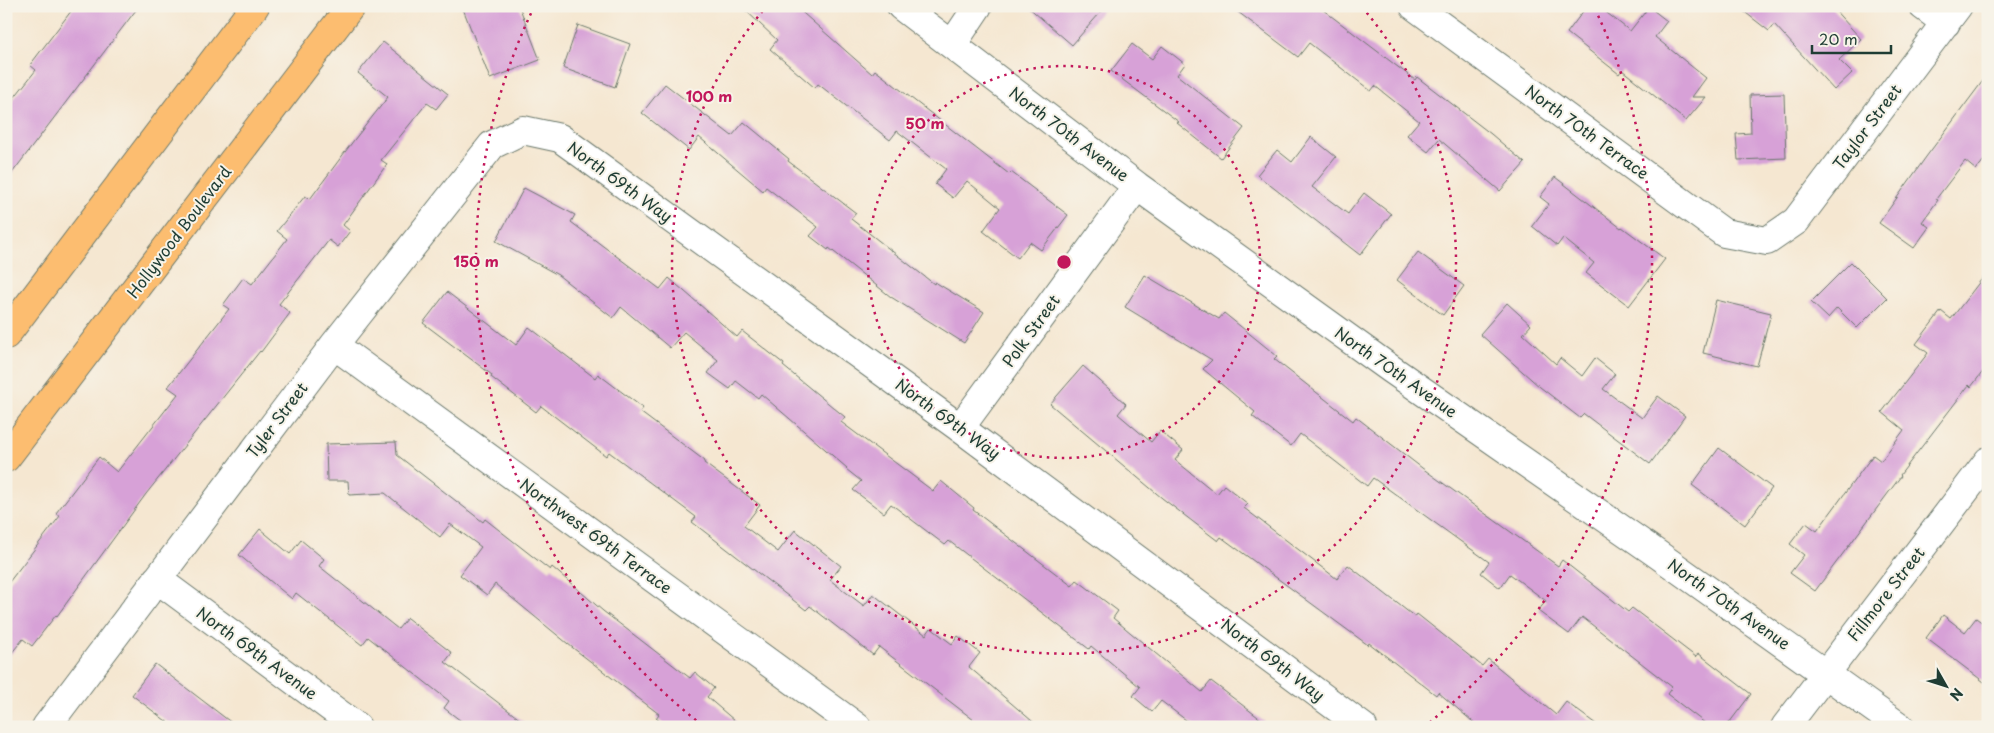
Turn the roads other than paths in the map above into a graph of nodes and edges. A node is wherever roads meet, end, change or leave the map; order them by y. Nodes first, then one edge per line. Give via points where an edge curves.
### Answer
1 (256, 6) edge
2 (351, 6) edge
3 (901, 6) edge
4 (978, 6) edge
5 (1414, 6) edge
6 (1923, 6) edge
7 (1952, 15) edge
8 (952, 45) junction
9 (523, 130) joint
10 (1137, 186) junction
11 (1767, 241) joint
12 (6, 335) edge
13 (334, 345) junction
14 (960, 428) junction
15 (6, 458) edge
16 (1988, 461) edge
17 (157, 579) junction
18 (1826, 672) junction
19 (46, 727) edge
20 (357, 727) edge
21 (857, 727) edge
22 (1363, 727) edge
23 (1785, 727) edge
24 (1900, 727) edge

1 - 12 highway
2 - 15 highway, Hollywood Boulevard
3 - 8 street, North 70th Avenue
4 - 8 street
5 - 11 street, North 70th Terrace via 1724,233
6 - 7 street
7 - 11 street, Taylor Street via 1796,221
8 - 10 street, North 70th Avenue
9 - 13 street, Tyler Street via 492,145
9 - 14 street, North 69th Way via 560,138
10 - 14 street, Polk Street
10 - 18 street, North 70th Avenue via 1391,369
13 - 17 street, Tyler Street
13 - 21 street, Northwest 69th Terrace
14 - 22 street, North 69th Way
16 - 18 street, Fillmore Street
17 - 19 street, Tyler Street
17 - 20 street, North 69th Avenue
18 - 23 street, Fillmore Street
18 - 24 street, North 70th Avenue

